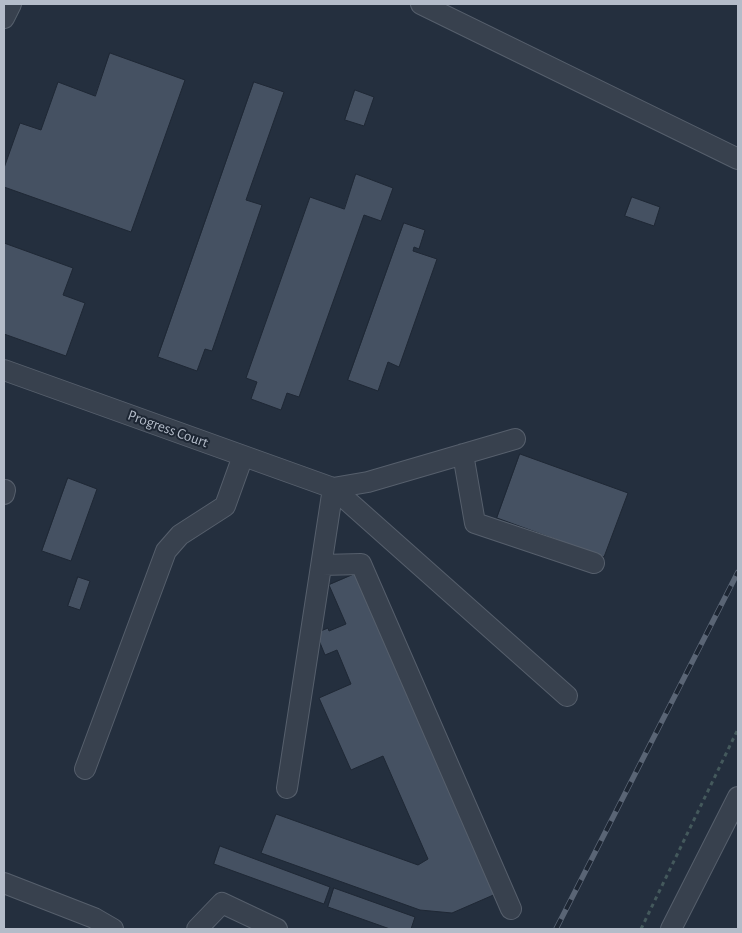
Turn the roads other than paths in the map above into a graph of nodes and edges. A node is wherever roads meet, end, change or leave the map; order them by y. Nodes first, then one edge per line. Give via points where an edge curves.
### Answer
1 (11, 4) edge
2 (421, 4) edge
3 (4, 18) edge
4 (738, 159) edge
5 (4, 370) edge
6 (516, 439) dead end
7 (463, 454) junction
8 (243, 456) junction
9 (333, 488) junction
10 (594, 563) dead end
11 (322, 565) junction
12 (567, 696) dead end
13 (85, 769) dead end
14 (286, 788) dead end
15 (738, 797) edge
16 (4, 883) edge
17 (511, 909) dead end
18 (113, 929) edge
19 (197, 929) edge
20 (277, 929) edge
21 (671, 929) edge

1 - 3 street
2 - 4 street
5 - 8 street, Progress Court
6 - 7 street
7 - 9 street via 368,482
7 - 10 street via 475,523
8 - 9 street, Progress Court
8 - 13 street via 225,506 180,535 166,551
9 - 11 street
9 - 12 street
11 - 14 street
11 - 17 street via 361,564
15 - 21 street
16 - 18 street via 94,918
19 - 20 street via 222,903

